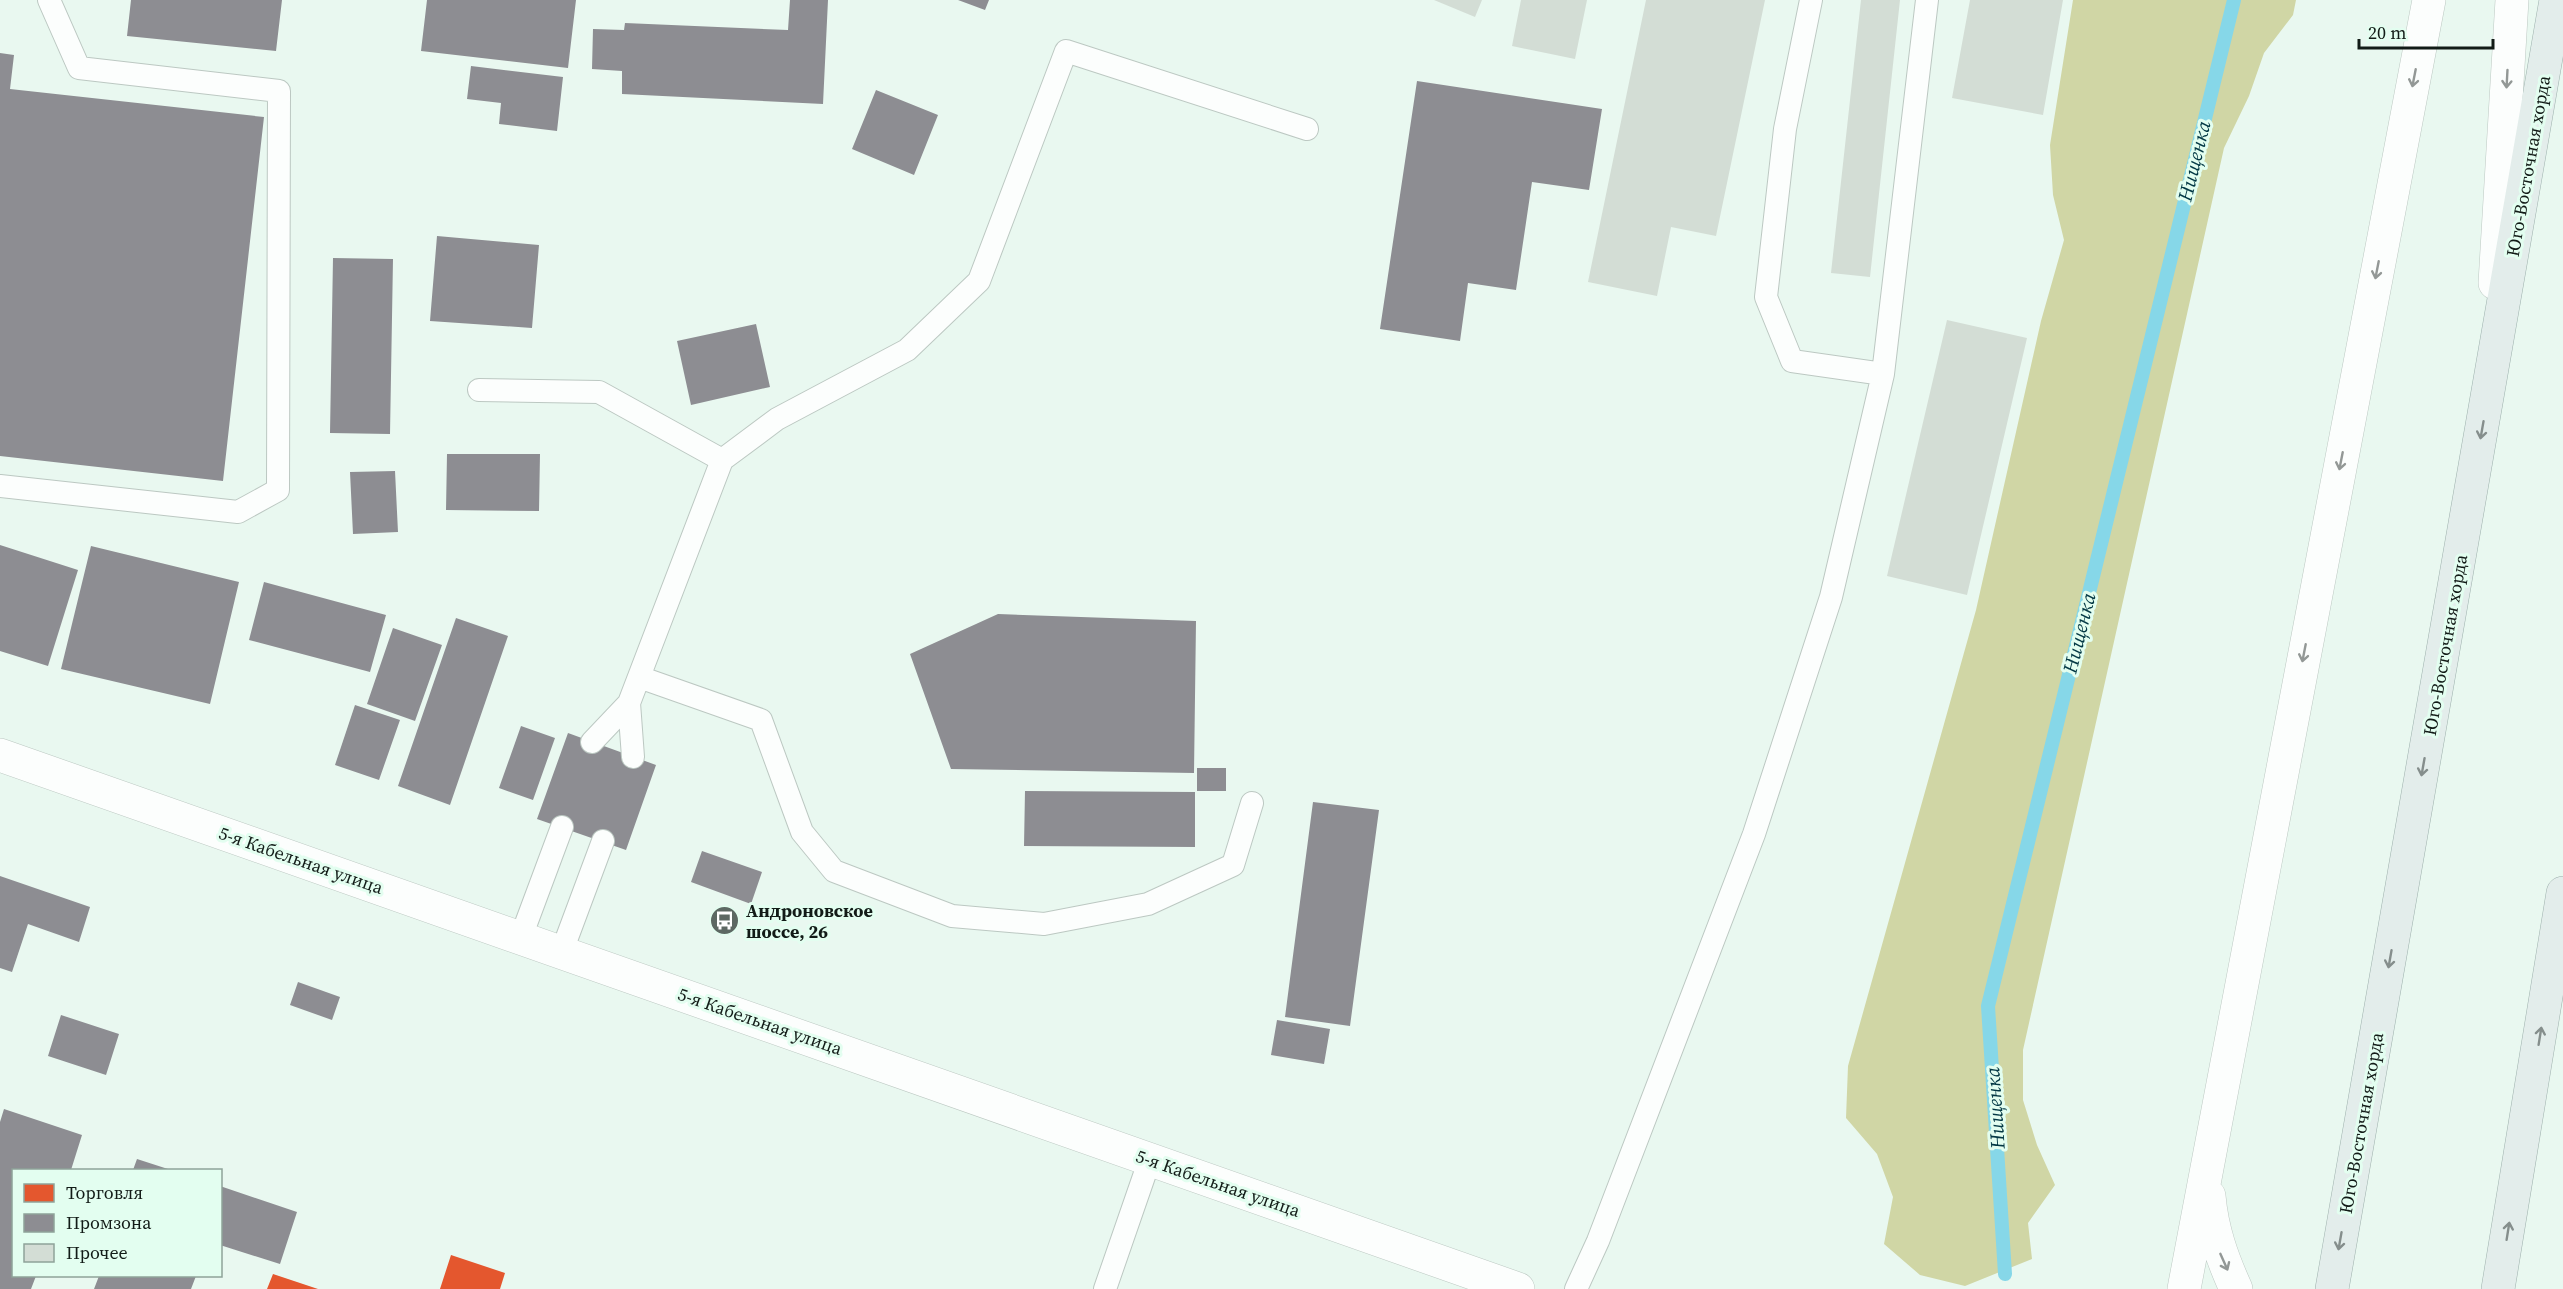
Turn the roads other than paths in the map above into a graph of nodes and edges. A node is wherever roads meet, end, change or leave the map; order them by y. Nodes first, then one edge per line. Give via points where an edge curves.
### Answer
1 (49, 0) edge
2 (1811, 0) edge
3 (1927, 0) edge
4 (2429, 0) edge
5 (2511, 0) edge
6 (2556, 0) edge
7 (1307, 129) dead end
8 (1883, 374) junction
9 (479, 390) dead end
10 (2489, 393) junction
11 (722, 460) junction
12 (0, 486) edge
13 (639, 677) junction
14 (629, 703) junction
15 (592, 742) dead end
16 (0, 755) edge
17 (633, 757) dead end
18 (1252, 803) dead end
19 (562, 827) dead end
20 (603, 841) dead end
21 (2563, 893) edge
22 (521, 937) junction
23 (562, 951) junction
24 (2211, 1143) junction
25 (1150, 1159) junction
26 (1105, 1289) edge
27 (1518, 1289) edge
28 (1576, 1289) edge
29 (2184, 1289) edge
30 (2236, 1289) edge
31 (2332, 1289) edge
32 (2498, 1289) edge

1 - 12 lane via 79,68 279,92 278,490 238,512
2 - 8 lane via 1785,129 1766,297 1792,361
3 - 8 lane
4 -> 24 street
5 -> 10 street
6 - 10 main road, Юго-Восточная хорда
7 - 11 lane via 1066,51 979,281 907,350 777,419
8 - 28 lane via 1832,597 1754,834
9 - 11 lane via 599,392
10 -> 31 main road, Юго-Восточная хорда
11 - 13 lane
13 - 14 lane
13 - 18 lane via 760,720 802,832 834,871 952,916 1044,924 1148,904 1233,865
14 - 15 lane
14 - 17 lane
16 - 22 street, 5-я Кабельная улица
19 - 22 lane
20 - 23 lane
32 -> 21 main road
22 - 23 street, 5-я Кабельная улица
23 - 25 street, 5-я Кабельная улица
24 - 29 street
24 -> 30 street via 2211,1219 2220,1256
25 - 26 lane
25 - 27 street, 5-я Кабельная улица

